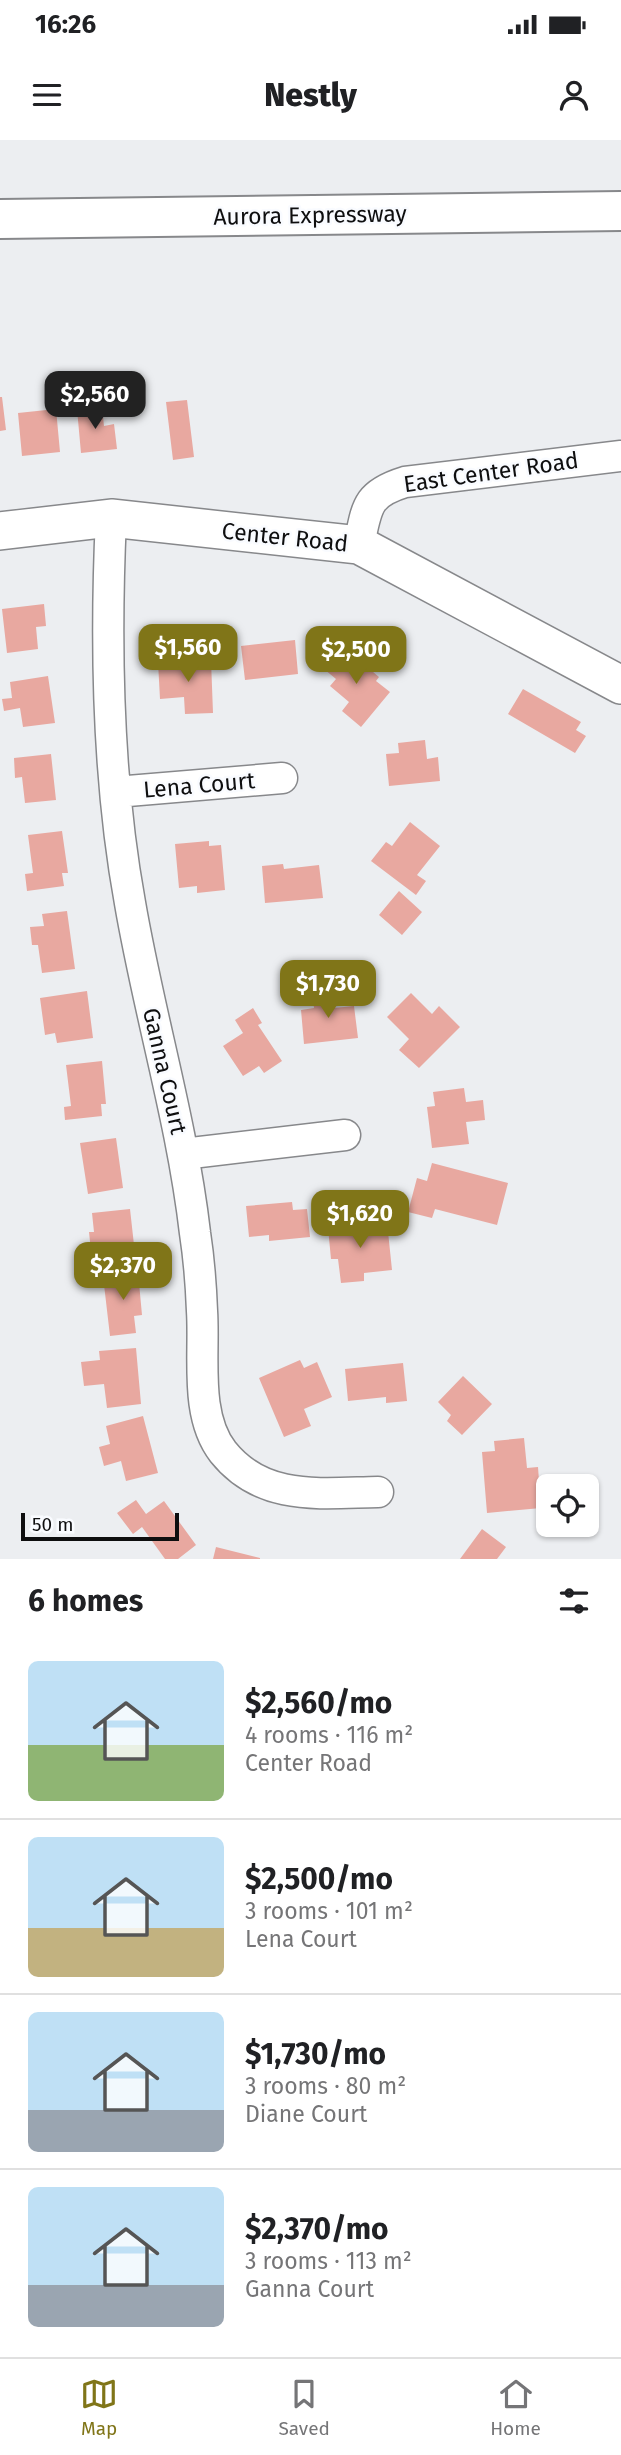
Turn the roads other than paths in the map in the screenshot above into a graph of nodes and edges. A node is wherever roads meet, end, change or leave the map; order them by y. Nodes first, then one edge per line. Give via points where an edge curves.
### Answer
1 (621, 211) edge
2 (0, 219) edge
3 (621, 456) edge
4 (111, 518) junction
5 (0, 531) edge
6 (359, 545) junction
7 (621, 685) edge
8 (282, 778) dead end
9 (116, 792) junction
10 (345, 1135) dead end
11 (183, 1153) junction
12 (378, 1492) dead end

1 - 2 highway, Aurora Expressway
3 - 6 street, East Center Road via 405,482 382,489 371,501
4 - 5 main road, Center Road
4 - 6 main road, Center Road
4 - 9 street, Ganna Court via 109,682
6 - 7 main road, Center Road
8 - 9 street, Lena Court
9 - 11 street, Ganna Court via 129,901
10 - 11 street
11 - 12 street, Ganna Court via 203,1312 205,1408 221,1450 254,1480 276,1490

